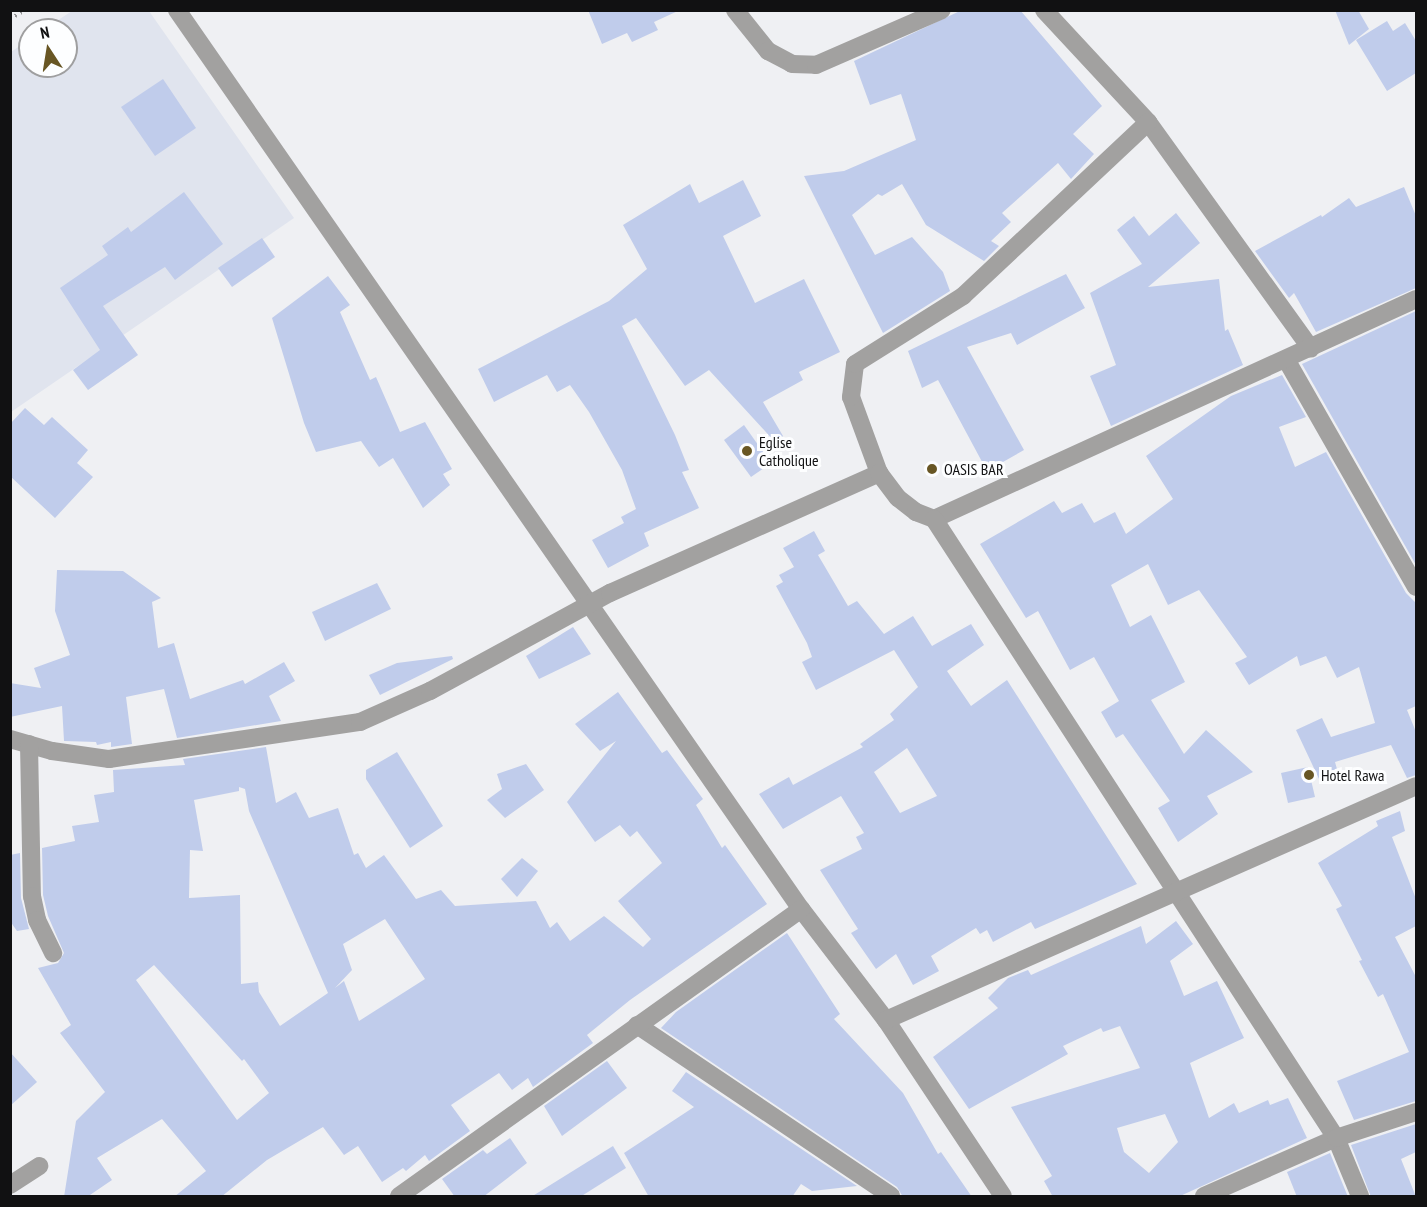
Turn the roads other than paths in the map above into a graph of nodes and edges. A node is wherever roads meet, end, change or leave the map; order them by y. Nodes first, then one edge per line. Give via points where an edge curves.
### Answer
1 (177, 10) edge
2 (735, 10) edge
3 (942, 10) edge
4 (1044, 10) edge
5 (1148, 122) junction
6 (1416, 299) edge
7 (1311, 349) junction
8 (1287, 361) junction
9 (879, 473) junction
10 (934, 519) junction
11 (1416, 587) edge
12 (592, 603) junction
13 (10, 739) edge
14 (29, 744) junction
15 (1416, 786) edge
16 (1177, 890) junction
17 (801, 909) junction
18 (53, 953) dead end
19 (885, 1020) junction
20 (637, 1025) junction
21 (1416, 1112) edge
22 (1336, 1138) junction
23 (39, 1166) dead end
24 (10, 1185) edge
25 (399, 1197) edge
26 (891, 1197) edge
27 (1003, 1197) edge
28 (1204, 1197) edge
29 (1360, 1197) edge

1 - 12 street
2 - 3 street via 768,51 792,64 816,65
4 - 5 street
5 - 7 street
5 - 9 street via 963,296 855,364 851,397
6 - 7 street
7 - 8 street
8 - 10 street
8 - 11 street
9 - 10 street via 898,498 916,512
9 - 12 street
10 - 16 street
12 - 14 street via 430,691 360,722 109,759
12 - 17 street
13 - 14 street
14 - 18 street via 32,896 37,920
15 - 16 street
16 - 19 street
16 - 22 street
17 - 19 street
17 - 20 street
19 - 27 street
20 - 25 street
20 - 26 street
21 - 22 street
22 - 28 street
22 - 29 street
23 - 24 street

